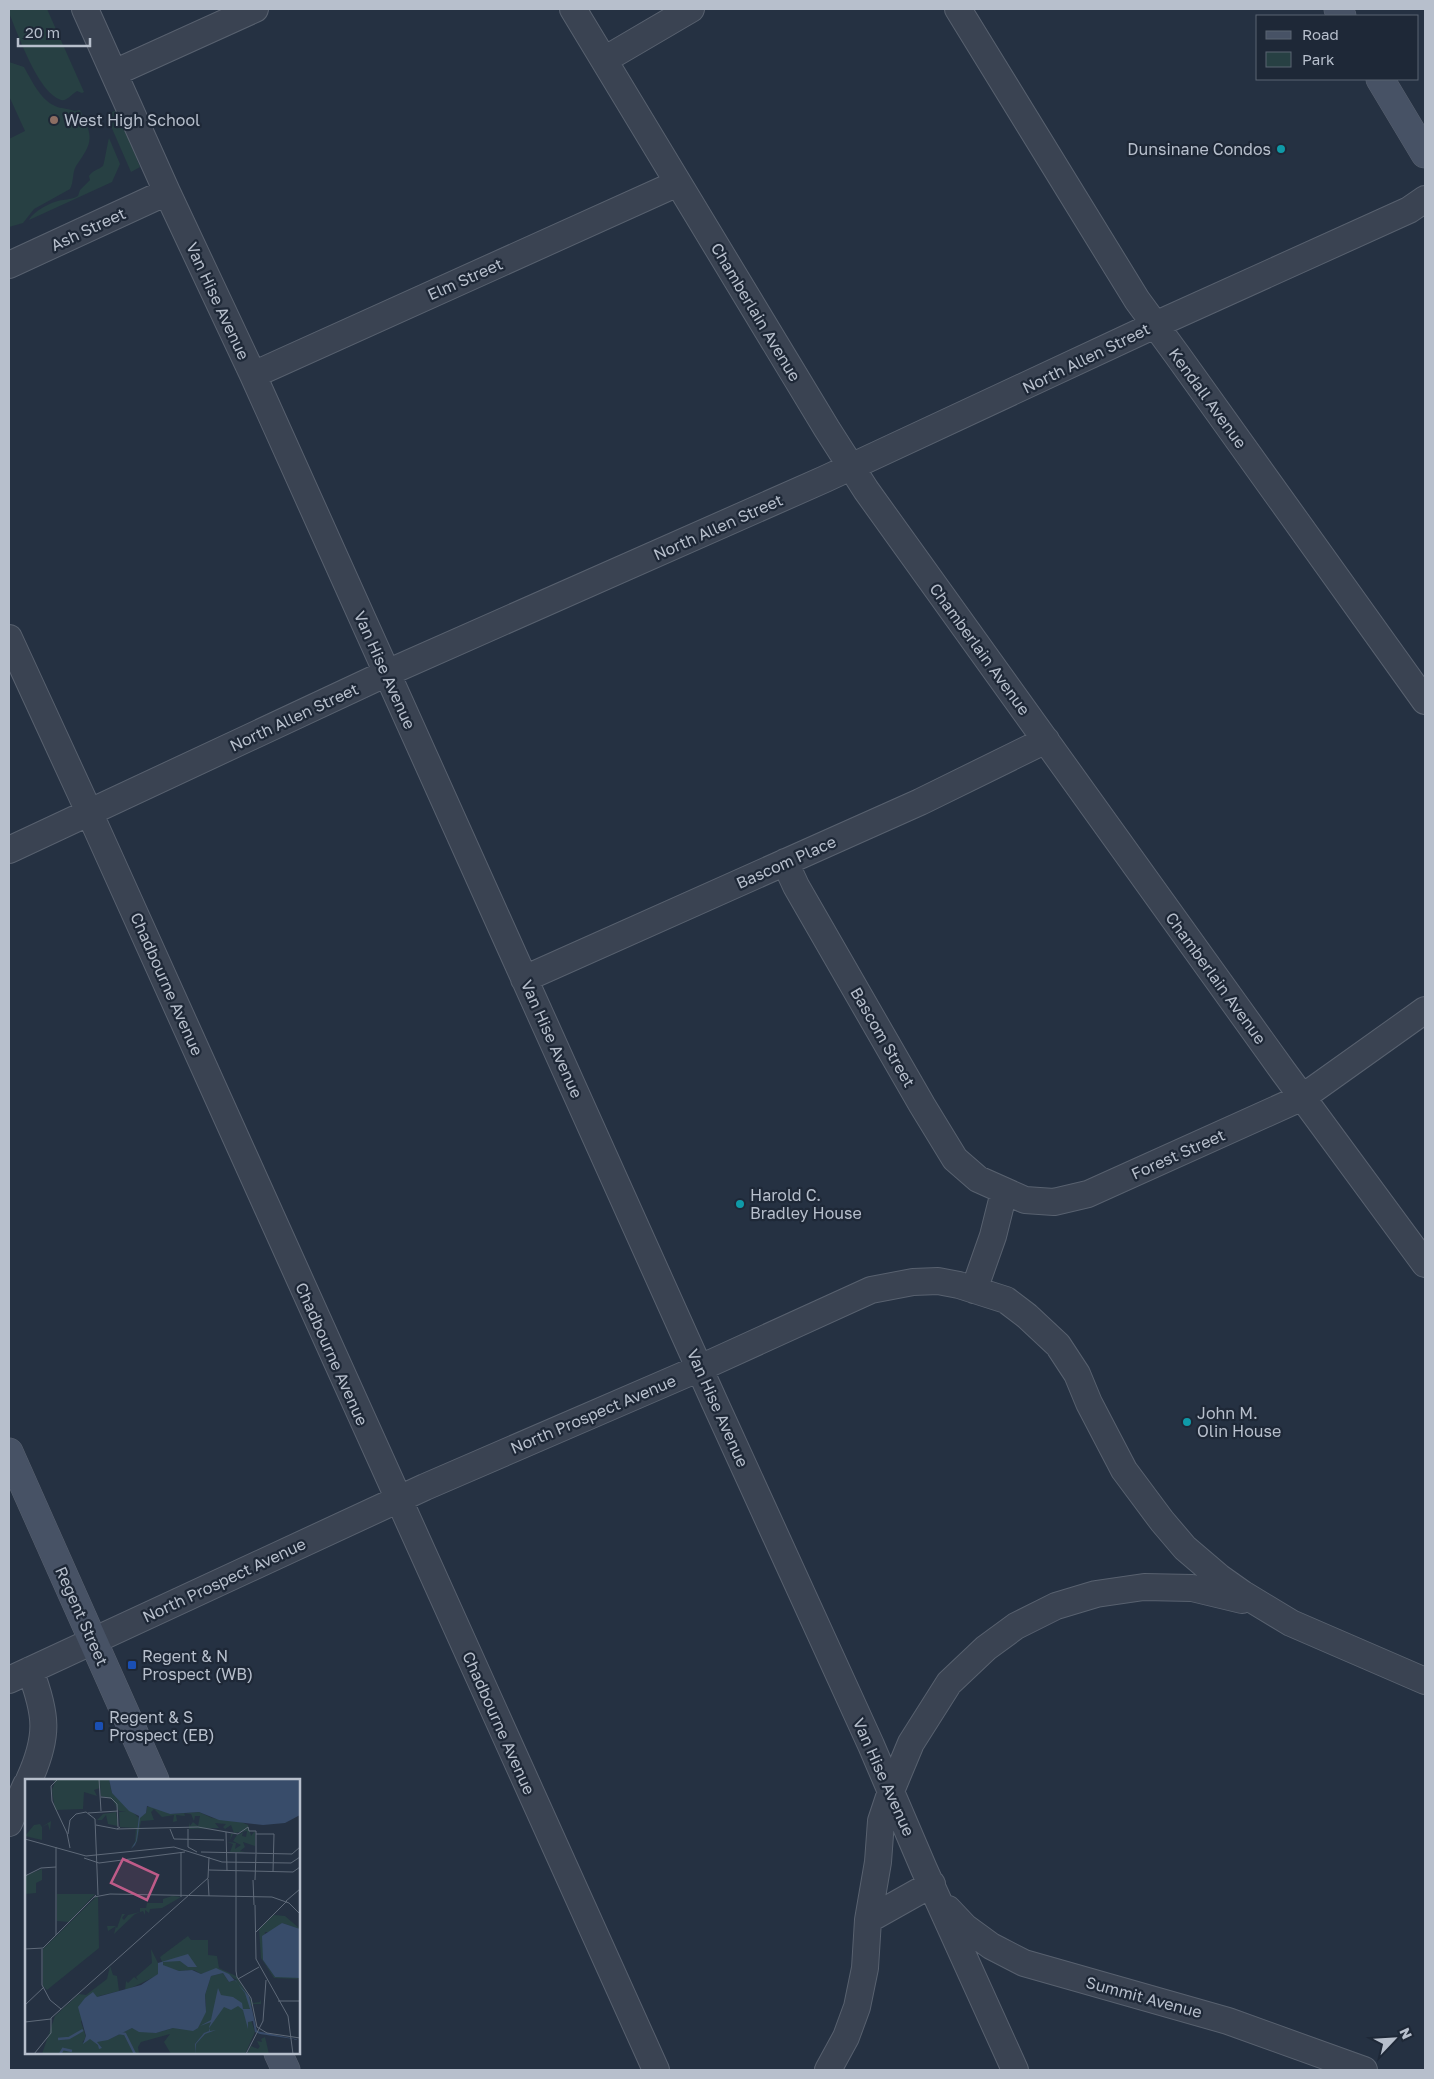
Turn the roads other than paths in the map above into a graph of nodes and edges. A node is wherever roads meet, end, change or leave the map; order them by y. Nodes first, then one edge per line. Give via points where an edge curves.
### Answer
1 (85, 9) edge
2 (255, 9) edge
3 (573, 9) edge
4 (691, 9) edge
5 (958, 9) edge
6 (604, 60) junction
7 (114, 73) junction
8 (1381, 80) edge
9 (1425, 154) edge
10 (678, 183) junction
11 (167, 192) junction
12 (1425, 199) edge
13 (9, 265) edge
14 (1155, 325) junction
15 (253, 375) junction
16 (851, 467) junction
17 (9, 638) edge
18 (387, 673) junction
19 (1425, 701) edge
20 (1046, 740) junction
21 (90, 814) junction
22 (9, 850) edge
23 (785, 862) junction
24 (524, 978) junction
25 (1425, 1010) edge
26 (1303, 1097) junction
27 (1004, 1192) junction
28 (1425, 1264) edge
29 (974, 1290) junction
30 (700, 1368) junction
31 (9, 1452) edge
32 (398, 1499) junction
33 (1273, 1613) junction
34 (94, 1641) junction
35 (19, 1675) edge
36 (1425, 1681) edge
37 (29, 1779) edge
38 (155, 1779) edge
39 (25, 1787) edge
40 (891, 1790) junction
41 (9, 1823) edge
42 (936, 1892) junction
43 (868, 1920) junction
44 (278, 2054) edge
45 (286, 2070) edge
46 (656, 2070) edge
47 (828, 2070) edge
48 (1015, 2070) edge
49 (1364, 2070) edge

1 - 7 street, Van Hise Avenue
2 - 7 street
3 - 6 street, Chamberlain Avenue
4 - 6 street
5 - 14 street, Kendall Avenue
6 - 10 street, Chamberlain Avenue
7 - 11 street, Van Hise Avenue
8 - 9 main road
10 - 15 street, Elm Street
10 - 16 street, Chamberlain Avenue
11 - 13 street, Ash Street
11 - 15 street, Van Hise Avenue
12 - 14 street, North Allen Street via 1409,210
14 - 16 street, North Allen Street
14 - 19 street, Kendall Avenue
15 - 18 street, Van Hise Avenue
16 - 18 street, North Allen Street
16 - 20 street, Chamberlain Avenue
17 - 21 street, Chadbourne Avenue
18 - 21 street, North Allen Street
18 - 24 street, Van Hise Avenue
20 - 23 street, Bascom Place via 920,802
20 - 26 street, Chamberlain Avenue
21 - 22 street, North Allen Street
21 - 32 street, Chadbourne Avenue
23 - 24 street, Bascom Place
23 - 27 street, Bascom Street via 955,1159 978,1179
24 - 30 street, Van Hise Avenue
25 - 26 street, Forest Street
26 - 27 street, Forest Street via 1088,1194 1054,1202 1025,1200
26 - 28 street, Chamberlain Avenue
27 - 29 street
29 - 30 street, North Prospect Avenue via 938,1281 871,1290
29 - 33 street, North Prospect Avenue via 1006,1300 1058,1345 1077,1374 1124,1470 1162,1521 1185,1548 1219,1577
30 - 32 street, North Prospect Avenue
30 - 40 street, Van Hise Avenue
31 - 34 main road, Regent Street
32 - 34 street, North Prospect Avenue
32 - 46 street, Chadbourne Avenue
33 - 36 street, North Prospect Avenue via 1322,1638
33 - 40 street via 1239,1599 1192,1588 1144,1587 1096,1594 1056,1606 986,1648 949,1683 911,1743
34 - 35 street, North Prospect Avenue
34 - 38 main road, Regent Street
35 - 37 street via 41,1698 44,1720 41,1745
39 - 41 street
40 - 42 street, Van Hise Avenue
40 - 43 street via 881,1821
42 - 43 street
42 - 48 street, Van Hise Avenue
42 - 49 street, Summit Avenue via 965,1927 991,1946 1024,1963 1228,2021
43 - 47 street via 866,1968 858,2007
44 - 45 main road

